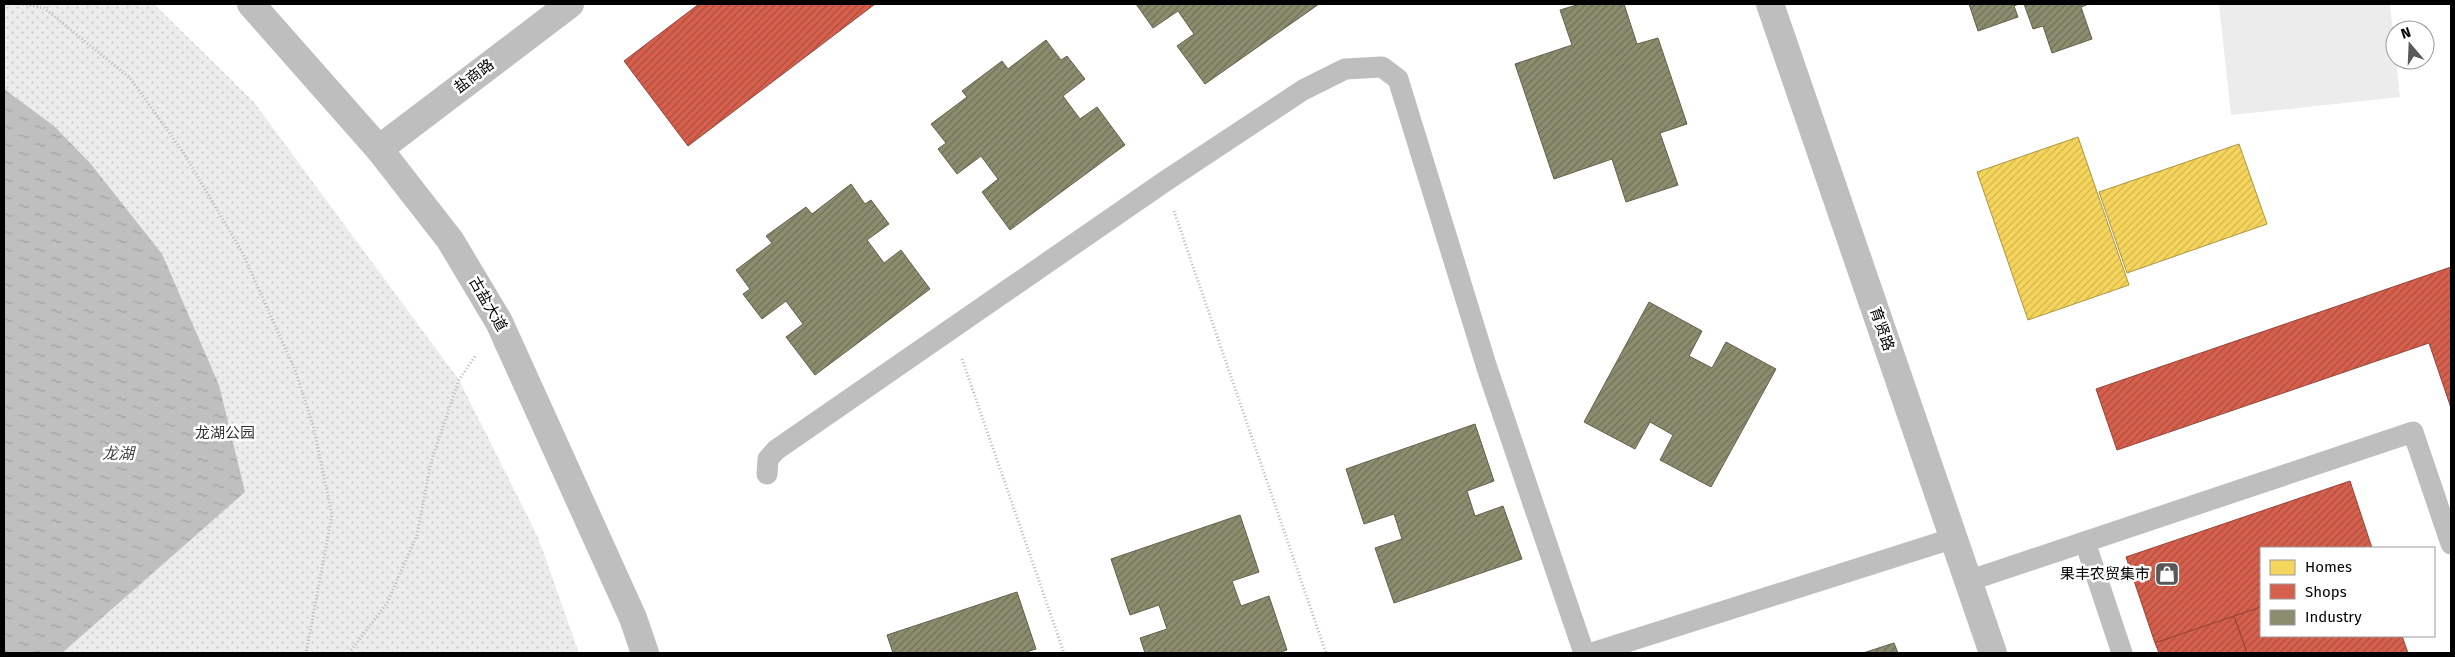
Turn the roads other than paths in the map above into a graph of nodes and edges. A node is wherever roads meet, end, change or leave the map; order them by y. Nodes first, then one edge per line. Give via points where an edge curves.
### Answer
1 (251, 4) edge
2 (570, 4) edge
3 (1770, 4) edge
4 (379, 149) junction
5 (767, 474) dead end
6 (1954, 538) junction
7 (2086, 542) junction
8 (2451, 544) edge
9 (1968, 581) junction
10 (645, 653) edge
11 (1584, 653) edge
12 (1592, 653) edge
13 (1994, 653) edge
14 (2122, 653) edge

1 - 4 street, 古盐大道
2 - 4 street, 盐商路
3 - 6 street, 育贤路
4 - 10 street, 古盐大道 via 450,240 500,322 633,618
5 - 11 lane via 768,459 776,450 1303,90 1345,70 1382,67 1398,80 1487,368
6 - 9 street, 育贤路
6 - 12 lane
7 - 8 lane via 2413,432
7 - 9 lane
7 - 14 lane
9 - 13 street, 育贤路

